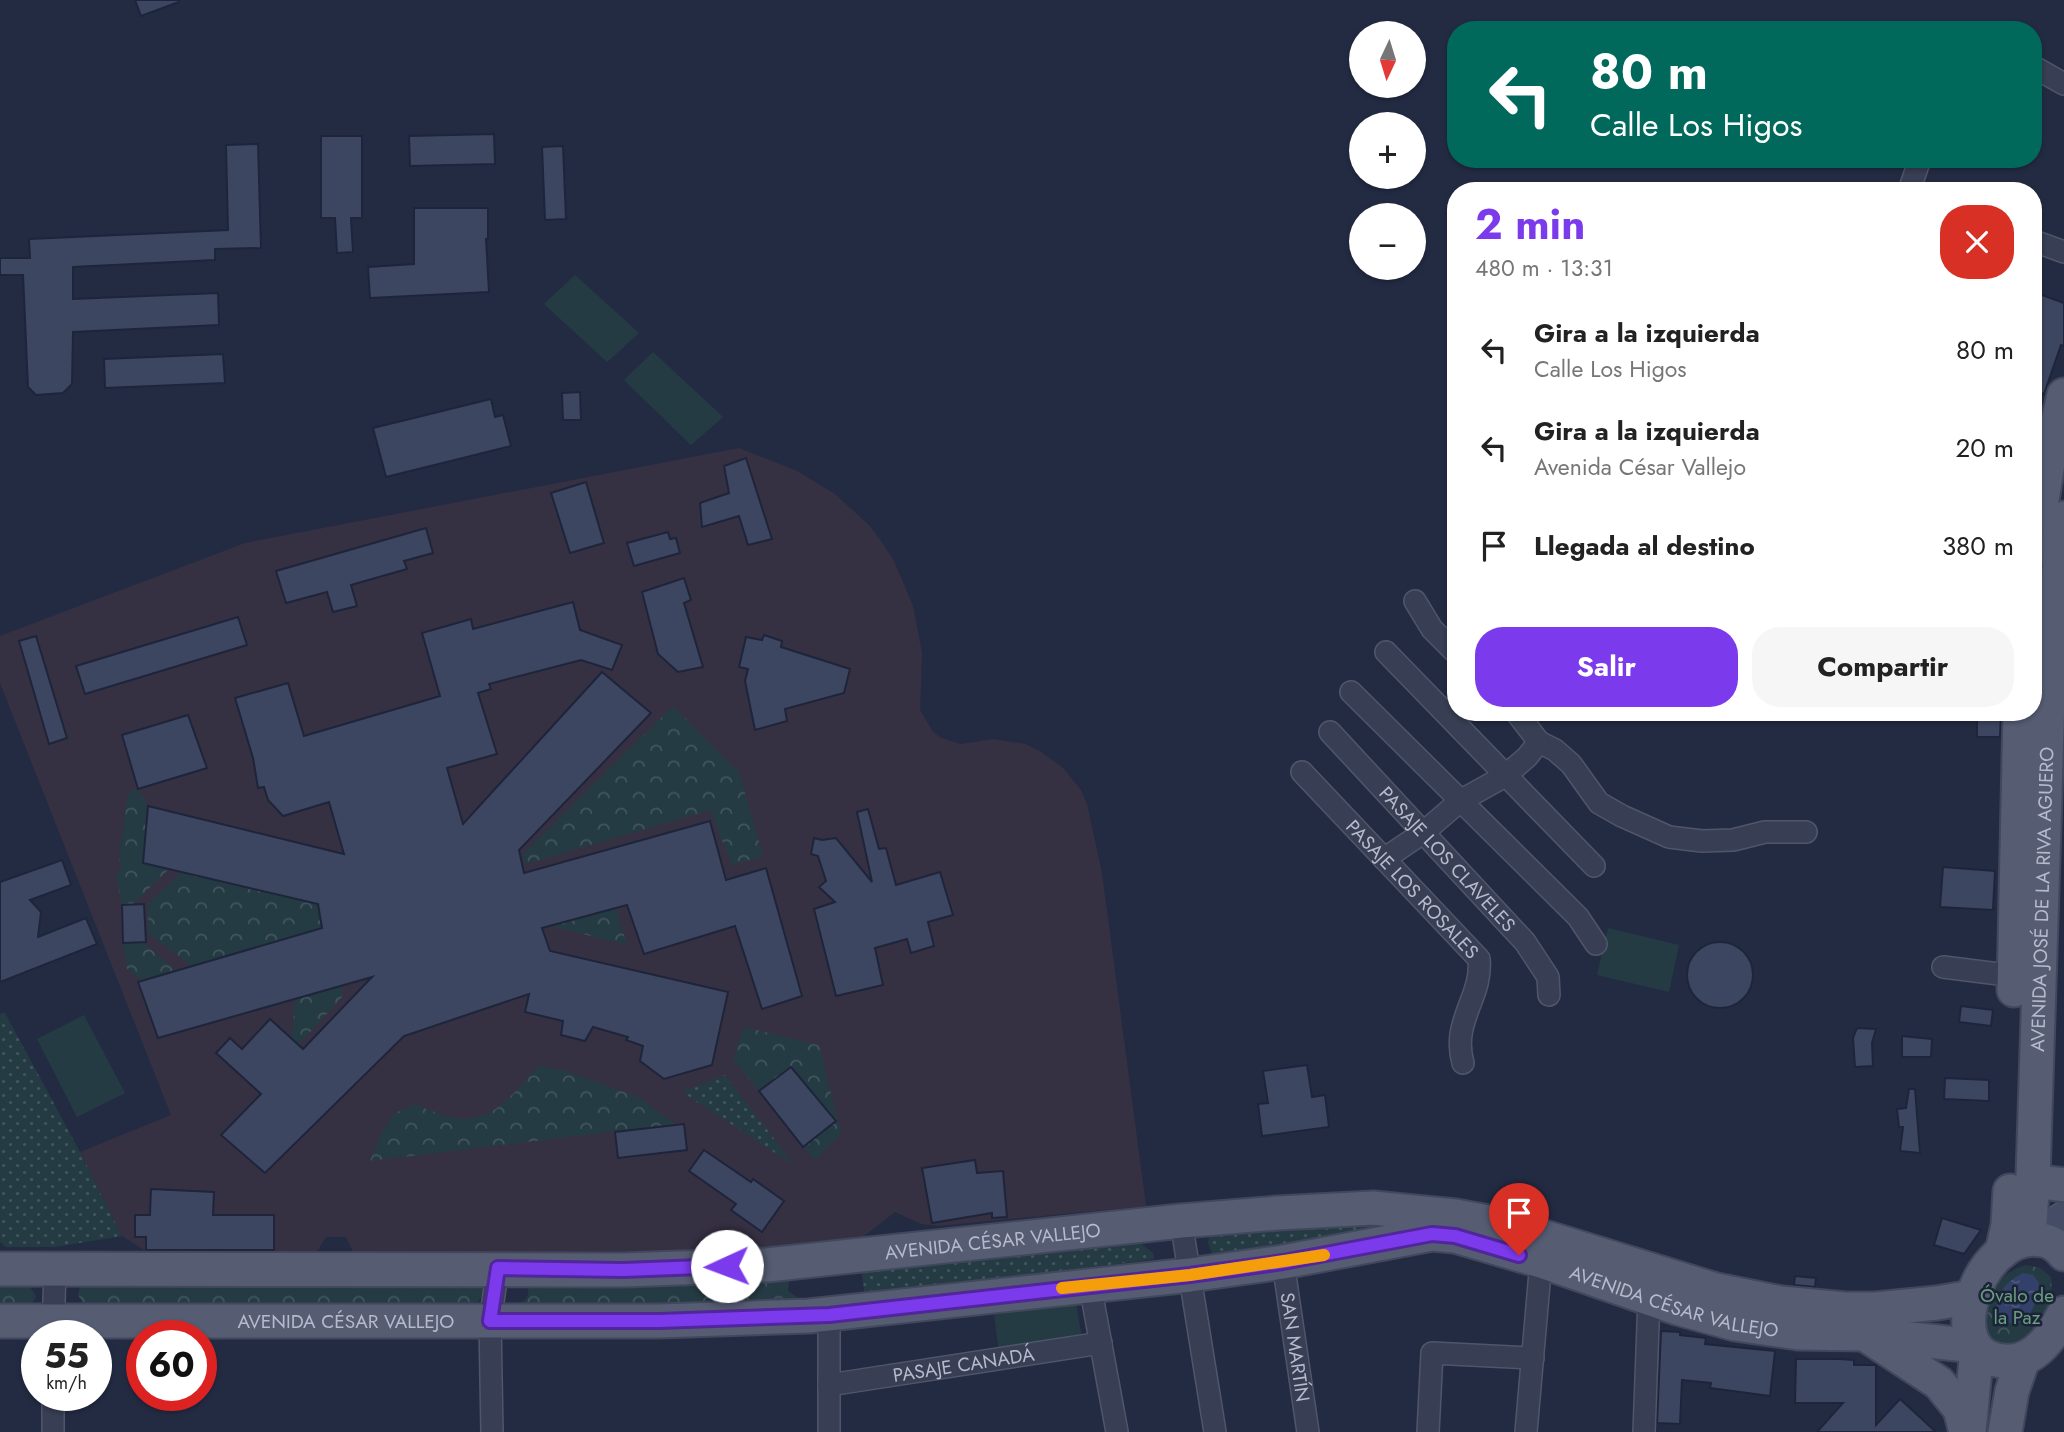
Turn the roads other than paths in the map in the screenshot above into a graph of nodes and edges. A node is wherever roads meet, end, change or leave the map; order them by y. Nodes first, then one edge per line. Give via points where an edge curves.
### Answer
1 (2042, 72) edge
2 (2064, 84) edge
3 (2042, 243) edge
4 (2064, 251) edge
5 (2064, 395) edge
6 (2051, 543) edge
7 (1415, 601) dead end
8 (1447, 644) edge
9 (1386, 652) dead end
10 (1351, 692) dead end
11 (1447, 716) edge
12 (1452, 721) edge
13 (1523, 721) edge
14 (2020, 721) edge
15 (1330, 732) dead end
16 (1539, 742) junction
17 (1302, 772) dead end
18 (1505, 776) junction
19 (1460, 801) junction
20 (1424, 832) junction
21 (1806, 832) dead end
22 (2054, 835) edge
23 (1384, 859) junction
24 (1594, 866) dead end
25 (1596, 944) dead end
26 (1943, 967) dead end
27 (2015, 976) junction
28 (1549, 995) dead end
29 (1463, 1063) dead end
30 (2048, 1181) edge
31 (2064, 1217) edge
32 (1181, 1221) junction
33 (2033, 1246) edge
34 (1541, 1261) junction
35 (1283, 1262) junction
36 (498, 1268) junction
37 (0, 1269) edge
38 (55, 1269) junction
39 (1190, 1275) junction
40 (1090, 1285) junction
41 (1972, 1297) junction
42 (1648, 1298) junction
43 (2064, 1312) edge
44 (829, 1315) junction
45 (53, 1320) edge
46 (0, 1321) edge
47 (490, 1321) junction
48 (21, 1324) edge
49 (112, 1327) edge
50 (1864, 1334) junction
51 (1101, 1343) junction
52 (1976, 1348) junction
53 (1533, 1358) junction
54 (2023, 1359) junction
55 (829, 1385) junction
56 (53, 1411) edge
57 (53, 1432) edge
58 (492, 1432) edge
59 (829, 1432) edge
60 (1117, 1432) edge
61 (1215, 1432) edge
62 (1308, 1432) edge
63 (1428, 1432) edge
64 (1526, 1432) edge
65 (1644, 1432) edge
66 (1967, 1432) edge
67 (2005, 1432) edge

1 - 2 street
3 - 4 street
5 - 6 main road, AVENIDA JOSÉ DE LA RIVA AGUERO via 2048,463
6 - 22 main road, AVENIDA JOSÉ DE LA RIVA AGUERO
7 - 8 street
9 - 11 street
10 - 19 street
12 - 18 street
13 - 16 street
14 - 27 main road, AVENIDA JOSÉ DE LA RIVA AGUERO
15 - 20 street, PASAJE LOS CLAVELES
16 - 18 street
16 - 21 street via 1571,764 1599,803 1669,837 1733,840 1765,832
17 - 23 street, PASAJE LOS ROSALES
18 - 19 street
18 - 24 street
19 - 20 street
19 - 25 street via 1577,917
20 - 23 street
20 - 28 street, PASAJE LOS CLAVELES via 1525,942 1548,977
22 - 30 main road, AVENIDA JOSÉ DE LA RIVA AGUERO
23 - 29 street, PASAJE LOS ROSALES via 1479,959 1481,973 1461,1025
26 - 27 street
27 - 33 main road, AVENIDA JOSÉ DE LA RIVA AGUERO via 2010,1200
30 - 33 main road, AVENIDA JOSÉ DE LA RIVA AGUERO
31 - 33 main road via 2045,1229
32 - 36 main road, AVENIDA CÉSAR VALLEJO via 767,1265
32 - 39 street
32 - 41 main road, AVENIDA CÉSAR VALLEJO via 1350,1209 1409,1211 1505,1225 1706,1287 1781,1303 1845,1309 1917,1306
33 - 41 main road via 1989,1264
34 - 35 main road, AVENIDA CÉSAR VALLEJO via 1455,1236 1432,1234
34 - 42 main road, AVENIDA CÉSAR VALLEJO
34 - 53 street
35 - 39 main road, AVENIDA CÉSAR VALLEJO
35 - 62 street, SAN MARTÍN
36 - 38 main road, AVENIDA CÉSAR VALLEJO
36 - 47 street
37 - 38 main road, AVENIDA CÉSAR VALLEJO
38 - 45 street
39 - 40 main road, AVENIDA CÉSAR VALLEJO
39 - 61 street
40 - 44 main road, AVENIDA CÉSAR VALLEJO
40 - 51 street
41 - 52 main road via 1969,1333
42 - 50 main road, AVENIDA CÉSAR VALLEJO via 1706,1317 1765,1329
42 - 65 street
43 - 54 main road via 2050,1336
44 - 47 main road, AVENIDA CÉSAR VALLEJO
44 - 55 street
46 - 48 main road, AVENIDA CÉSAR VALLEJO
47 - 49 main road, AVENIDA CÉSAR VALLEJO
47 - 58 street
50 - 52 main road, AVENIDA CÉSAR VALLEJO
50 - 66 main road via 1939,1383 1960,1409
51 - 55 street, PASAJE CANADÁ
51 - 60 street
52 - 54 main road via 1991,1358
52 - 66 main road
53 - 63 street via 1432,1353
53 - 64 street
54 - 67 main road via 2011,1391
55 - 59 street
56 - 57 street

